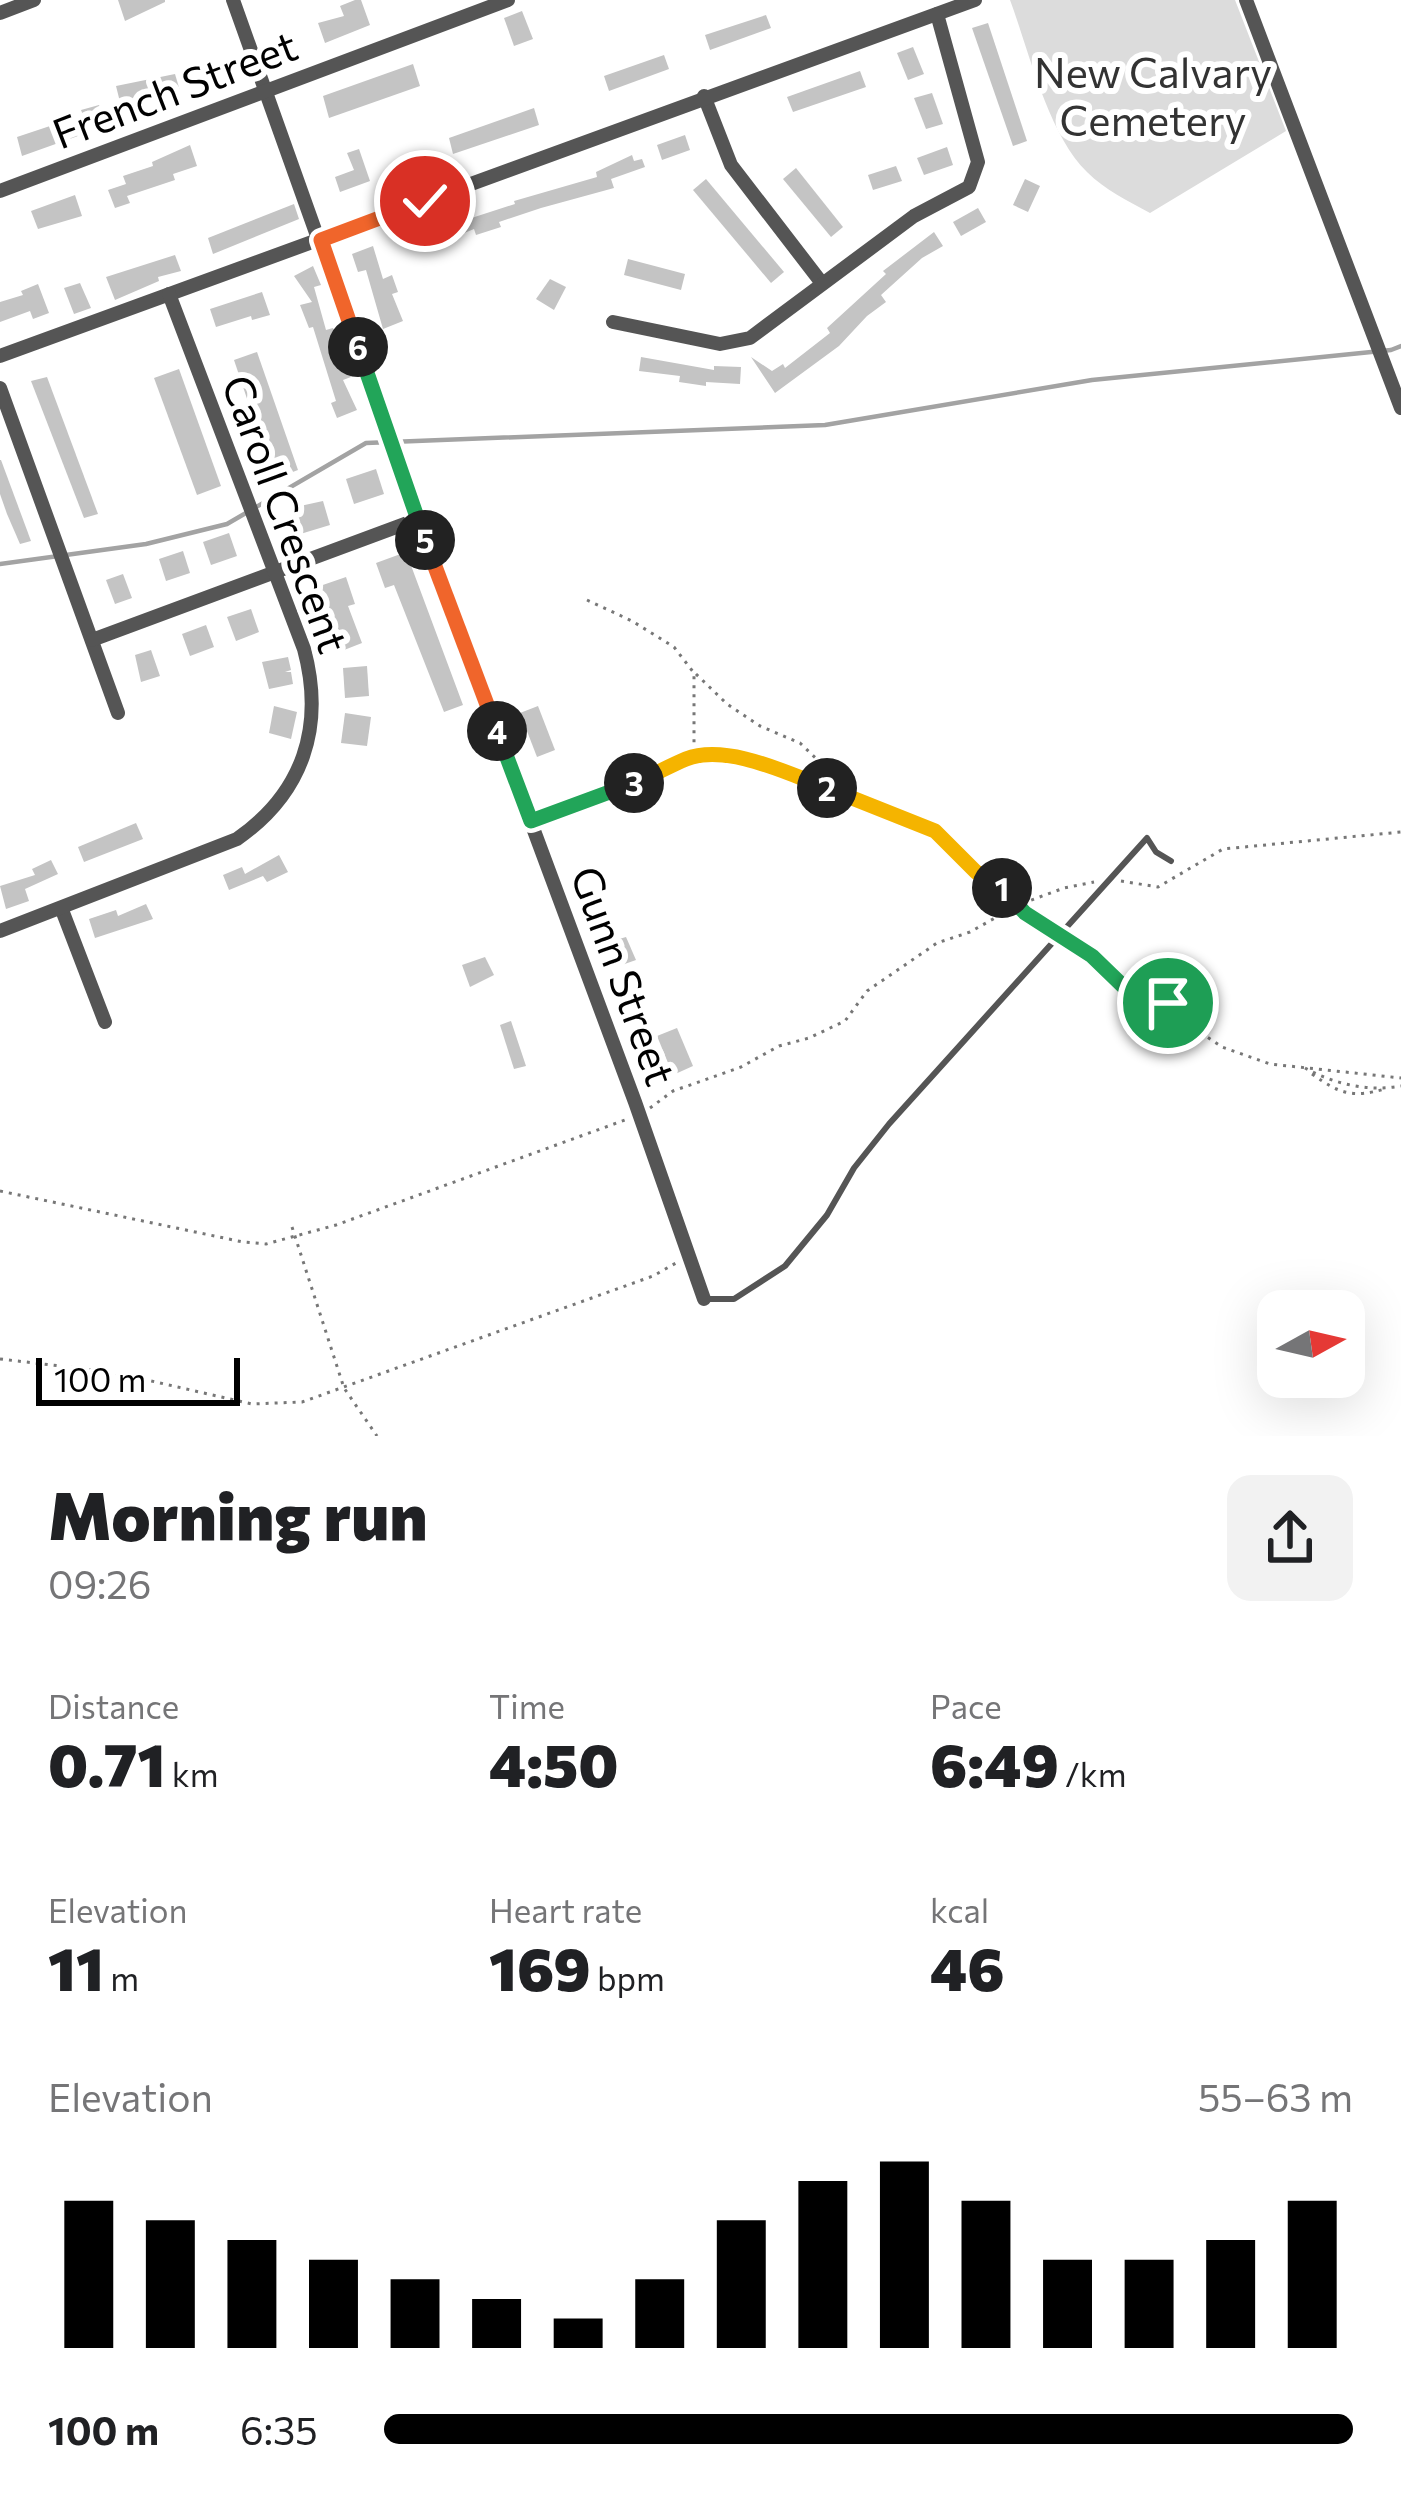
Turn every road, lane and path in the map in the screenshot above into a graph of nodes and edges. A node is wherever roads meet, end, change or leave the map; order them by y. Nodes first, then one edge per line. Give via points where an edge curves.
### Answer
1 (34, 0) edge
2 (233, 0) edge
3 (508, 0) edge
4 (975, 0) edge
5 (1246, 0) edge
6 (0, 13) edge
7 (937, 14) junction
8 (266, 91) junction
9 (704, 96) junction
10 (0, 191) edge
11 (321, 240) junction
12 (821, 282) junction
13 (169, 294) junction
14 (613, 322) dead end
15 (0, 356) edge
16 (0, 388) edge
17 (1401, 408) edge
18 (418, 520) junction
19 (276, 574) junction
20 (586, 600) dead end
21 (92, 640) junction
22 (694, 673) junction
23 (118, 713) dead end
24 (686, 759) junction
25 (668, 771) joint
26 (858, 799) junction
27 (531, 821) junction
28 (1401, 832) edge
29 (1171, 861) dead end
30 (1112, 879) junction
31 (1018, 905) junction
32 (62, 910) junction
33 (0, 931) edge
34 (1057, 934) junction
35 (106, 1022) dead end
36 (1301, 1066) junction
37 (1401, 1078) edge
38 (1401, 1086) edge
39 (1389, 1088) junction
40 (640, 1115) junction
41 (0, 1191) edge
42 (292, 1227) dead end
43 (295, 1236) junction
44 (688, 1255) junction
45 (704, 1299) joint
46 (0, 1359) edge
47 (344, 1388) junction
48 (377, 1436) edge

1 - 6 street
2 - 8 street, Gunn Street
3 - 8 street, French Street
4 - 7 street
5 - 17 street
7 - 9 street
7 - 12 street via 976,153 974,179
8 - 10 street, French Street
8 - 11 street, Gunn Street
9 - 11 street
9 - 12 street via 730,165
11 - 13 street
11 - 18 street, Gunn Street
12 - 14 street via 736,342
13 - 15 street
13 - 19 street, Caroll Crescent
16 - 21 street
18 - 19 street
18 - 27 street, Gunn Street
19 - 21 street
19 - 32 street, Caroll Crescent via 311,693 308,739 286,794 227,844
20 - 22 path via 674,647
21 - 23 street
22 - 24 path via 694,745
22 - 26 path via 760,726 800,743
24 - 25 path
24 - 26 path via 757,761
25 - 27 street
26 - 31 path via 935,831
27 - 40 street, Gunn Street
28 - 30 path via 1222,849 1158,887
29 - 30 lane via 1147,838
30 - 31 path
30 - 34 lane
31 - 34 path
31 - 40 path via 910,960 867,991 845,1021 673,1091
32 - 33 street, Caroll Crescent
32 - 35 street
34 - 36 path via 1222,1047
34 - 45 lane via 889,1124 785,1266 734,1300
36 - 37 path
36 - 39 path via 1328,1081
36 - 39 path via 1339,1094
38 - 39 path
40 - 43 path
40 - 44 street, Gunn Street
41 - 43 path via 243,1242
42 - 43 path
43 - 47 path
44 - 45 street, Gunn Street
44 - 47 path via 653,1276
46 - 47 path via 112,1372 252,1404 302,1402
47 - 48 path

